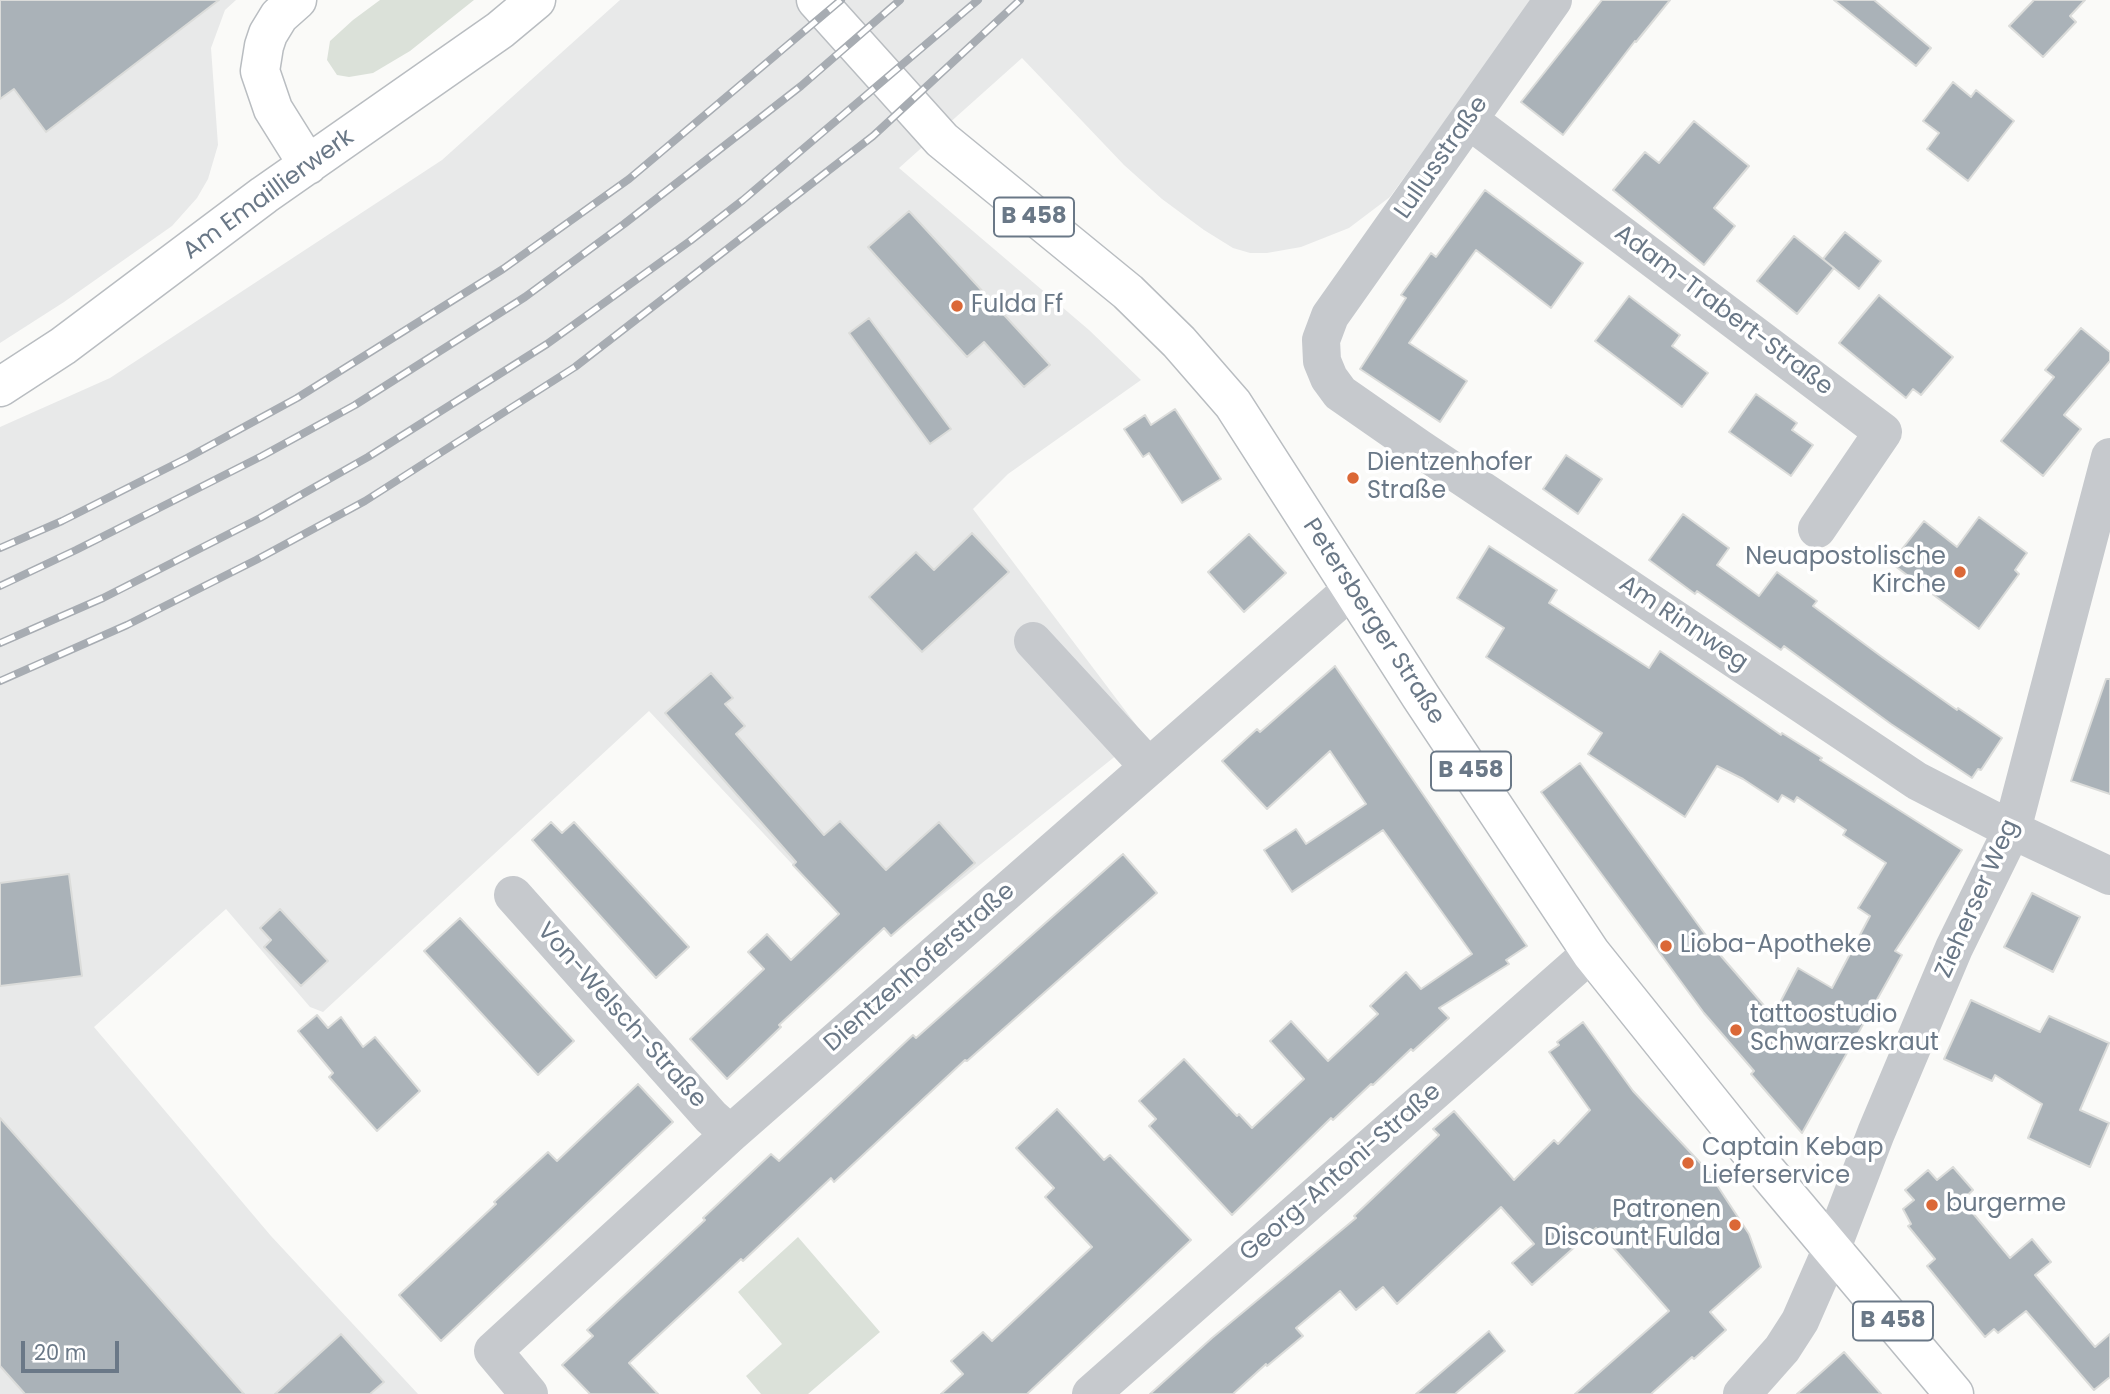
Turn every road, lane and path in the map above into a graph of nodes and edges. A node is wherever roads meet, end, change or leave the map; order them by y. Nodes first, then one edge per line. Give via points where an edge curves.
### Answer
1 (297, 0) edge
2 (536, 0) edge
3 (816, 0) edge
4 (1553, 0) edge
5 (1469, 120) junction
6 (308, 165) junction
7 (1331, 316) joint
8 (0, 387) edge
9 (2110, 457) edge
10 (1817, 529) dead end
11 (1352, 589) junction
12 (1033, 641) dead end
13 (1149, 767) junction
14 (2012, 830) junction
15 (2110, 876) edge
16 (513, 895) dead end
17 (1591, 953) junction
18 (730, 1134) junction
19 (1832, 1248) junction
20 (530, 1394) edge
21 (1091, 1394) edge
22 (1742, 1394) edge
23 (1954, 1394) edge

1 - 6 main road via 268,34 260,71 273,109
2 - 6 main road, Am Emaillierwerk
3 - 11 main road, Petersberger Straße / B 458 via 942,140 1102,270 1179,342 1233,404
4 - 5 street, Lullusstraße
5 - 7 street, Lullusstraße
5 - 10 street, Adam-Trabert-Straße via 1883,432
6 - 8 main road, Am Emaillierwerk via 63,346
7 - 14 street, Am Rinnweg via 1321,340 1322,361 1340,393 1917,781
9 - 14 street, Zieherser Weg
11 - 13 street, Dientzenhoferstraße
11 - 17 main road, Petersberger Straße / B 458
12 - 13 street
13 - 18 street, Dientzenhoferstraße
14 - 15 street, Am Rinnweg
14 - 19 street, Zieherser Weg via 1954,948
16 - 18 street, Von-Welsch-Straße
17 - 19 main road, Petersberger Straße / B 458
17 - 21 street, Georg-Antoni-Straße
18 - 20 street, Dientzenhoferstraße via 493,1351
19 - 22 street, Zieherser Weg via 1791,1338
19 - 23 main road, Petersberger Straße / B 458

